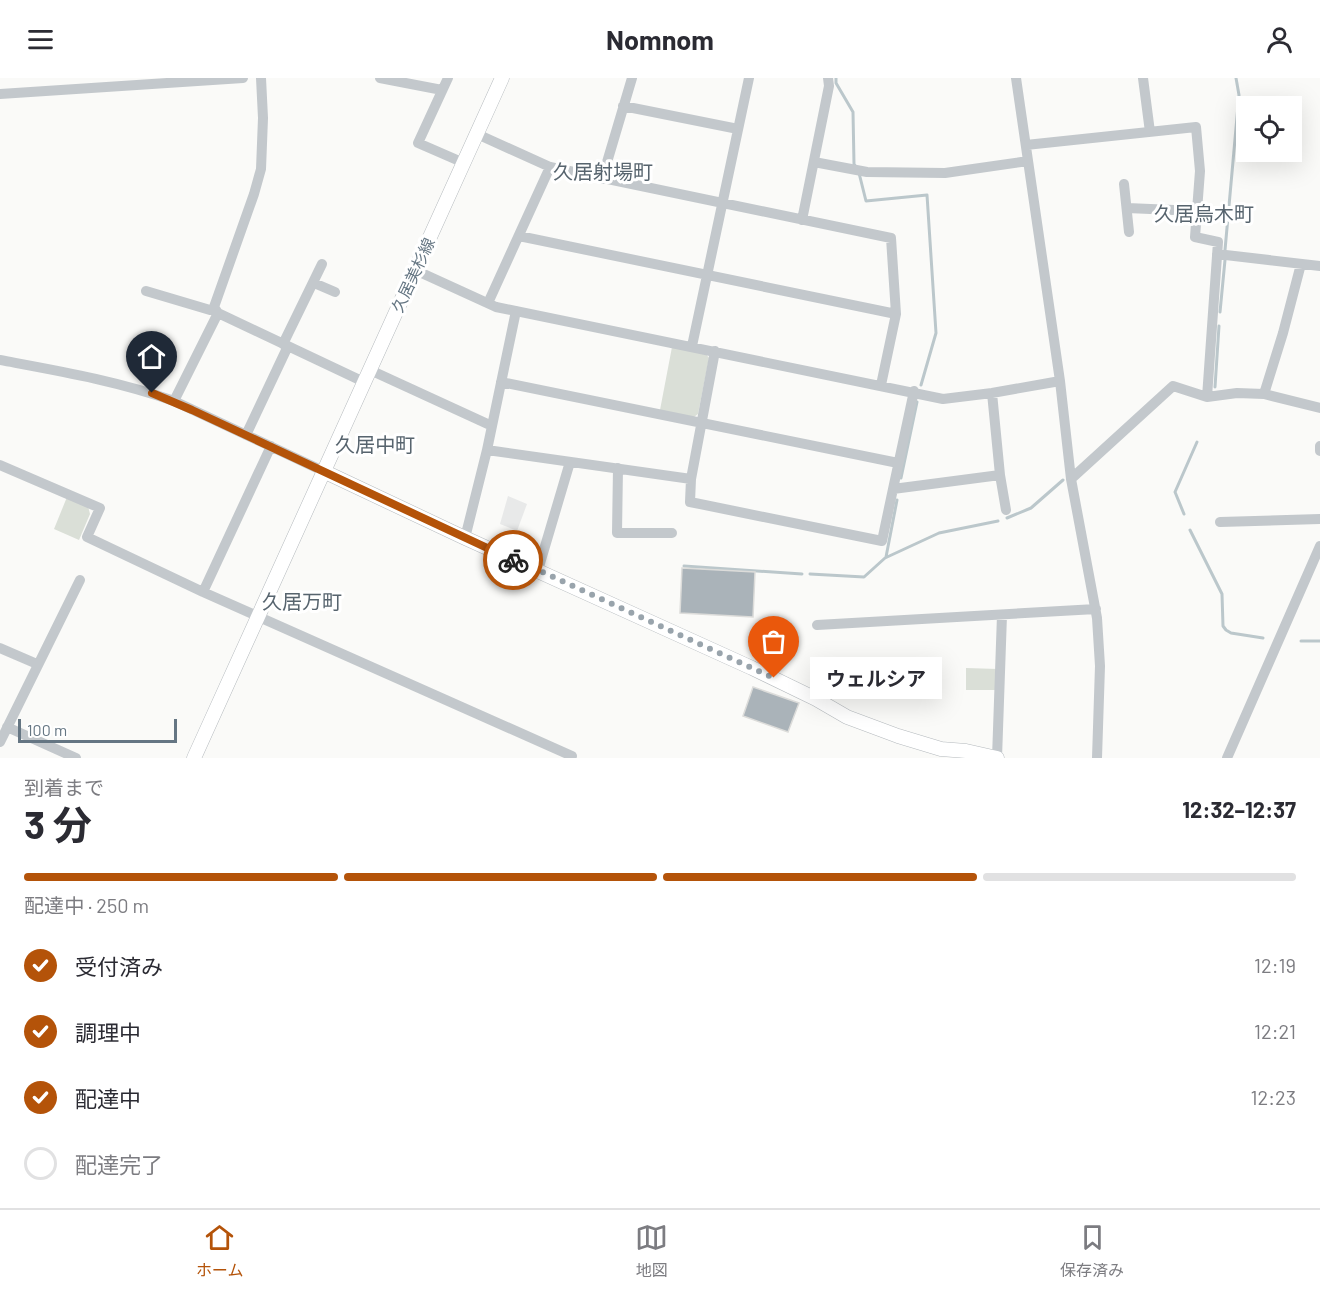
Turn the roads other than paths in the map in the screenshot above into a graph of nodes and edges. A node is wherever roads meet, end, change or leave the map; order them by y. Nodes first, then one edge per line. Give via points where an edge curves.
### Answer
1 (243, 78) edge
2 (261, 78) edge
3 (380, 78) edge
4 (448, 78) edge
5 (502, 78) edge
6 (632, 78) edge
7 (749, 78) edge
8 (828, 78) edge
9 (1016, 78) edge
10 (1143, 78) edge
11 (442, 90) junction
12 (0, 94) edge
13 (623, 106) junction
14 (738, 129) junction
15 (1150, 132) junction
16 (477, 134) junction
17 (1026, 145) junction
18 (1028, 161) junction
19 (814, 162) junction
20 (464, 163) junction
21 (550, 167) junction
22 (602, 179) junction
23 (1124, 184) dead end
24 (723, 204) junction
25 (1127, 208) junction
26 (1197, 211) junction
27 (802, 220) junction
28 (1129, 232) dead end
29 (519, 236) junction
30 (1217, 254) junction
31 (322, 264) dead end
32 (1301, 264) junction
33 (1320, 266) edge
34 (415, 270) junction
35 (707, 276) junction
36 (314, 283) junction
37 (147, 291) dead end
38 (335, 292) dead end
39 (488, 303) junction
40 (216, 311) junction
41 (516, 311) junction
42 (896, 314) junction
43 (286, 345) junction
44 (692, 346) junction
45 (715, 351) junction
46 (0, 360) edge
47 (367, 376) junction
48 (1060, 381) junction
49 (501, 382) junction
50 (881, 385) junction
51 (914, 392) junction
52 (992, 393) junction
53 (1264, 394) junction
54 (1207, 397) junction
55 (174, 402) junction
56 (1320, 408) edge
57 (701, 423) junction
58 (492, 426) junction
59 (246, 435) junction
60 (271, 446) junction
61 (1320, 446) edge
62 (487, 450) junction
63 (1320, 451) edge
64 (570, 462) junction
65 (898, 463) junction
66 (0, 465) edge
67 (618, 468) junction
68 (323, 471) junction
69 (1000, 475) junction
70 (691, 479) junction
71 (1071, 479) junction
72 (893, 489) junction
73 (1006, 510) dead end
74 (1320, 519) edge
75 (1220, 522) dead end
76 (672, 533) dead end
77 (465, 538) junction
78 (1320, 546) edge
79 (538, 570) junction
80 (80, 580) dead end
81 (203, 592) junction
82 (1096, 609) junction
83 (1002, 615) junction
84 (258, 616) junction
85 (817, 626) dead end
86 (0, 648) edge
87 (37, 664) junction
88 (7, 727) junction
89 (0, 742) edge
90 (76, 758) edge
91 (194, 758) edge
92 (571, 758) edge
93 (997, 758) edge
94 (1097, 758) edge
95 (1227, 758) edge

1 - 12 street
2 - 40 street via 261,169 214,302
3 - 11 street
4 - 11 street
5 - 16 main road, 久居美杉線
6 - 13 street
7 - 14 street
8 - 19 street
9 - 17 street
10 - 15 street
11 - 20 street via 418,142
13 - 14 street
13 - 22 street
14 - 24 street
15 - 17 street
15 - 26 street via 1196,128 1200,171
16 - 20 main road, 久居美杉線
16 - 21 street
17 - 18 street
18 - 19 street via 945,173 856,170
18 - 48 street
19 - 27 street
20 - 34 main road, 久居美杉線
21 - 22 street
21 - 29 street
22 - 24 street
23 - 25 street
24 - 27 street
24 - 35 street
25 - 26 street
25 - 28 street
26 - 30 street via 1195,237 1218,242
27 - 42 street via 891,238
29 - 35 street
29 - 39 street
30 - 32 street
30 - 54 street
31 - 36 street
32 - 33 street
32 - 53 street
34 - 39 street
34 - 47 main road, 久居美杉線
35 - 42 street
35 - 44 street
36 - 38 street
36 - 43 street
37 - 40 street
39 - 41 street
40 - 43 street
40 - 55 street
41 - 44 street
41 - 49 street
42 - 50 street
43 - 47 street
43 - 59 street
44 - 45 street
45 - 50 street
45 - 57 street
46 - 55 street via 115,382
47 - 58 street
47 - 68 main road, 久居美杉線
48 - 52 street
48 - 71 street
49 - 57 street
49 - 58 street
50 - 51 street
51 - 52 street via 943,399
51 - 65 street
52 - 69 street
53 - 54 street
53 - 56 street
54 - 71 street via 1173,386
55 - 59 street
57 - 65 street
57 - 70 street
58 - 62 street
59 - 60 street
60 - 68 street
60 - 81 street
61 - 63 street
62 - 64 street
62 - 77 street
64 - 67 street
64 - 79 street
65 - 72 street
66 - 81 street via 100,508 87,537
67 - 70 street
67 - 76 street via 617,533
68 - 77 main road
68 - 84 main road, 久居美杉線
69 - 72 street
69 - 73 street
70 - 72 street via 690,502 882,542
71 - 82 street
74 - 75 street
77 - 79 main road
78 - 95 street
79 - 93 main road via 847,717 941,749
80 - 87 street
81 - 84 street
82 - 83 street
82 - 94 street via 1100,666
83 - 85 street
83 - 93 street
84 - 91 main road, 久居美杉線
84 - 92 street
86 - 87 street
87 - 88 street
88 - 89 street
88 - 90 street

